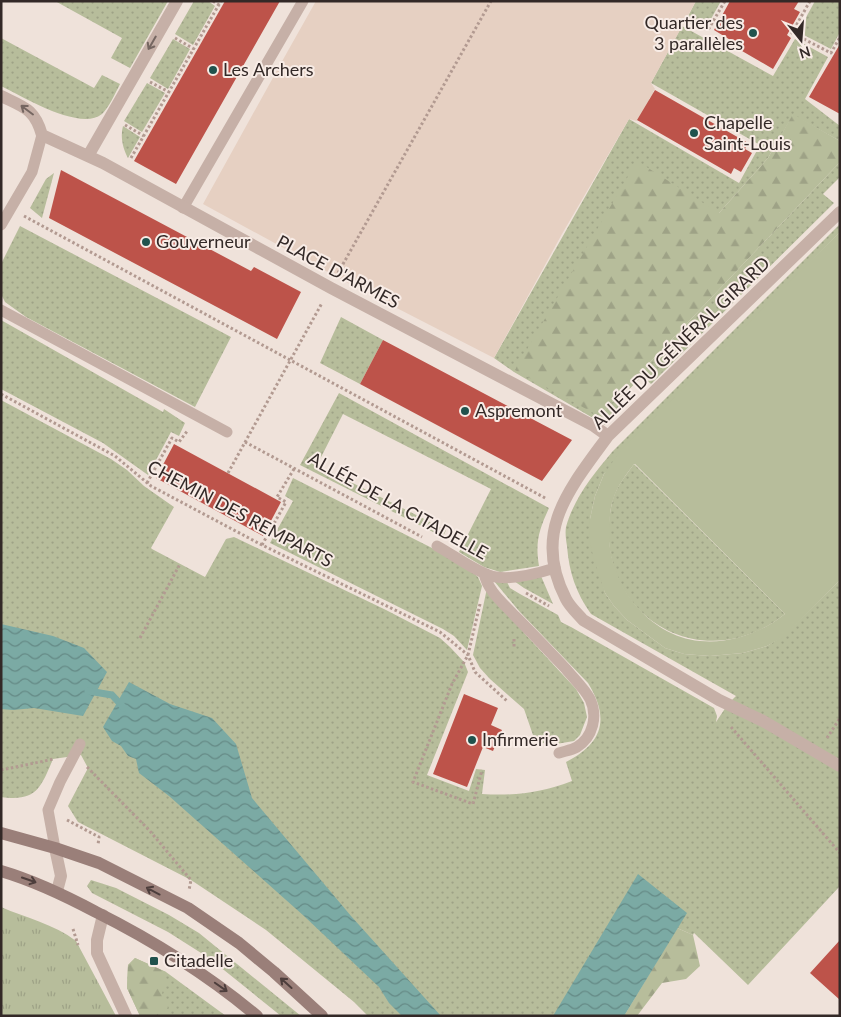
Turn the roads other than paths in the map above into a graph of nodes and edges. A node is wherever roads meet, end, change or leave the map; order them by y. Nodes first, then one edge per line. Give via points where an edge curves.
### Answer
1 (177, 1) edge
2 (303, 1) edge
3 (1, 96) edge
4 (42, 135) junction
5 (88, 156) junction
6 (183, 208) junction
7 (840, 212) edge
8 (1, 224) edge
9 (1, 310) edge
10 (227, 432) dead end
11 (608, 436) junction
12 (437, 546) road end
13 (555, 568) junction
14 (484, 573) junction
15 (80, 744) dead end
16 (559, 753) dead end
17 (840, 766) edge
18 (1, 833) edge
19 (55, 848) junction
20 (1, 871) edge
21 (57, 891) junction
22 (103, 915) junction
23 (126, 1016) edge
24 (258, 1016) edge
25 (322, 1016) edge

1 -> 5 street
2 - 6 lane
4 -> 3 street via 39,122 30,110
4 - 5 street, PLACE D'ARMES
4 - 8 lane via 32,172
5 - 6 street, PLACE D'ARMES
6 - 11 street, PLACE D'ARMES
7 - 11 street, ALLÉE DU GÉNÉRAL GIRARD
9 - 10 lane
11 - 13 street, ALLÉE DU GÉNÉRAL GIRARD via 561,506 552,538
12 - 14 lane, ALLÉE DE LA CITADELLE
13 - 14 lane, ALLÉE DE LA CITADELLE via 506,577
13 - 17 street, ALLÉE DU GÉNÉRAL GIRARD via 566,600 583,620
14 - 16 lane via 498,599 558,661 590,701 594,713 593,727 587,739
15 - 19 lane via 48,810
18 - 19 main road
19 - 21 street via 61,876
25 -> 19 main road via 239,943 188,908 117,871
20 -> 21 main road
21 - 22 main road
22 - 23 street via 97,953
22 -> 24 main road via 182,960

